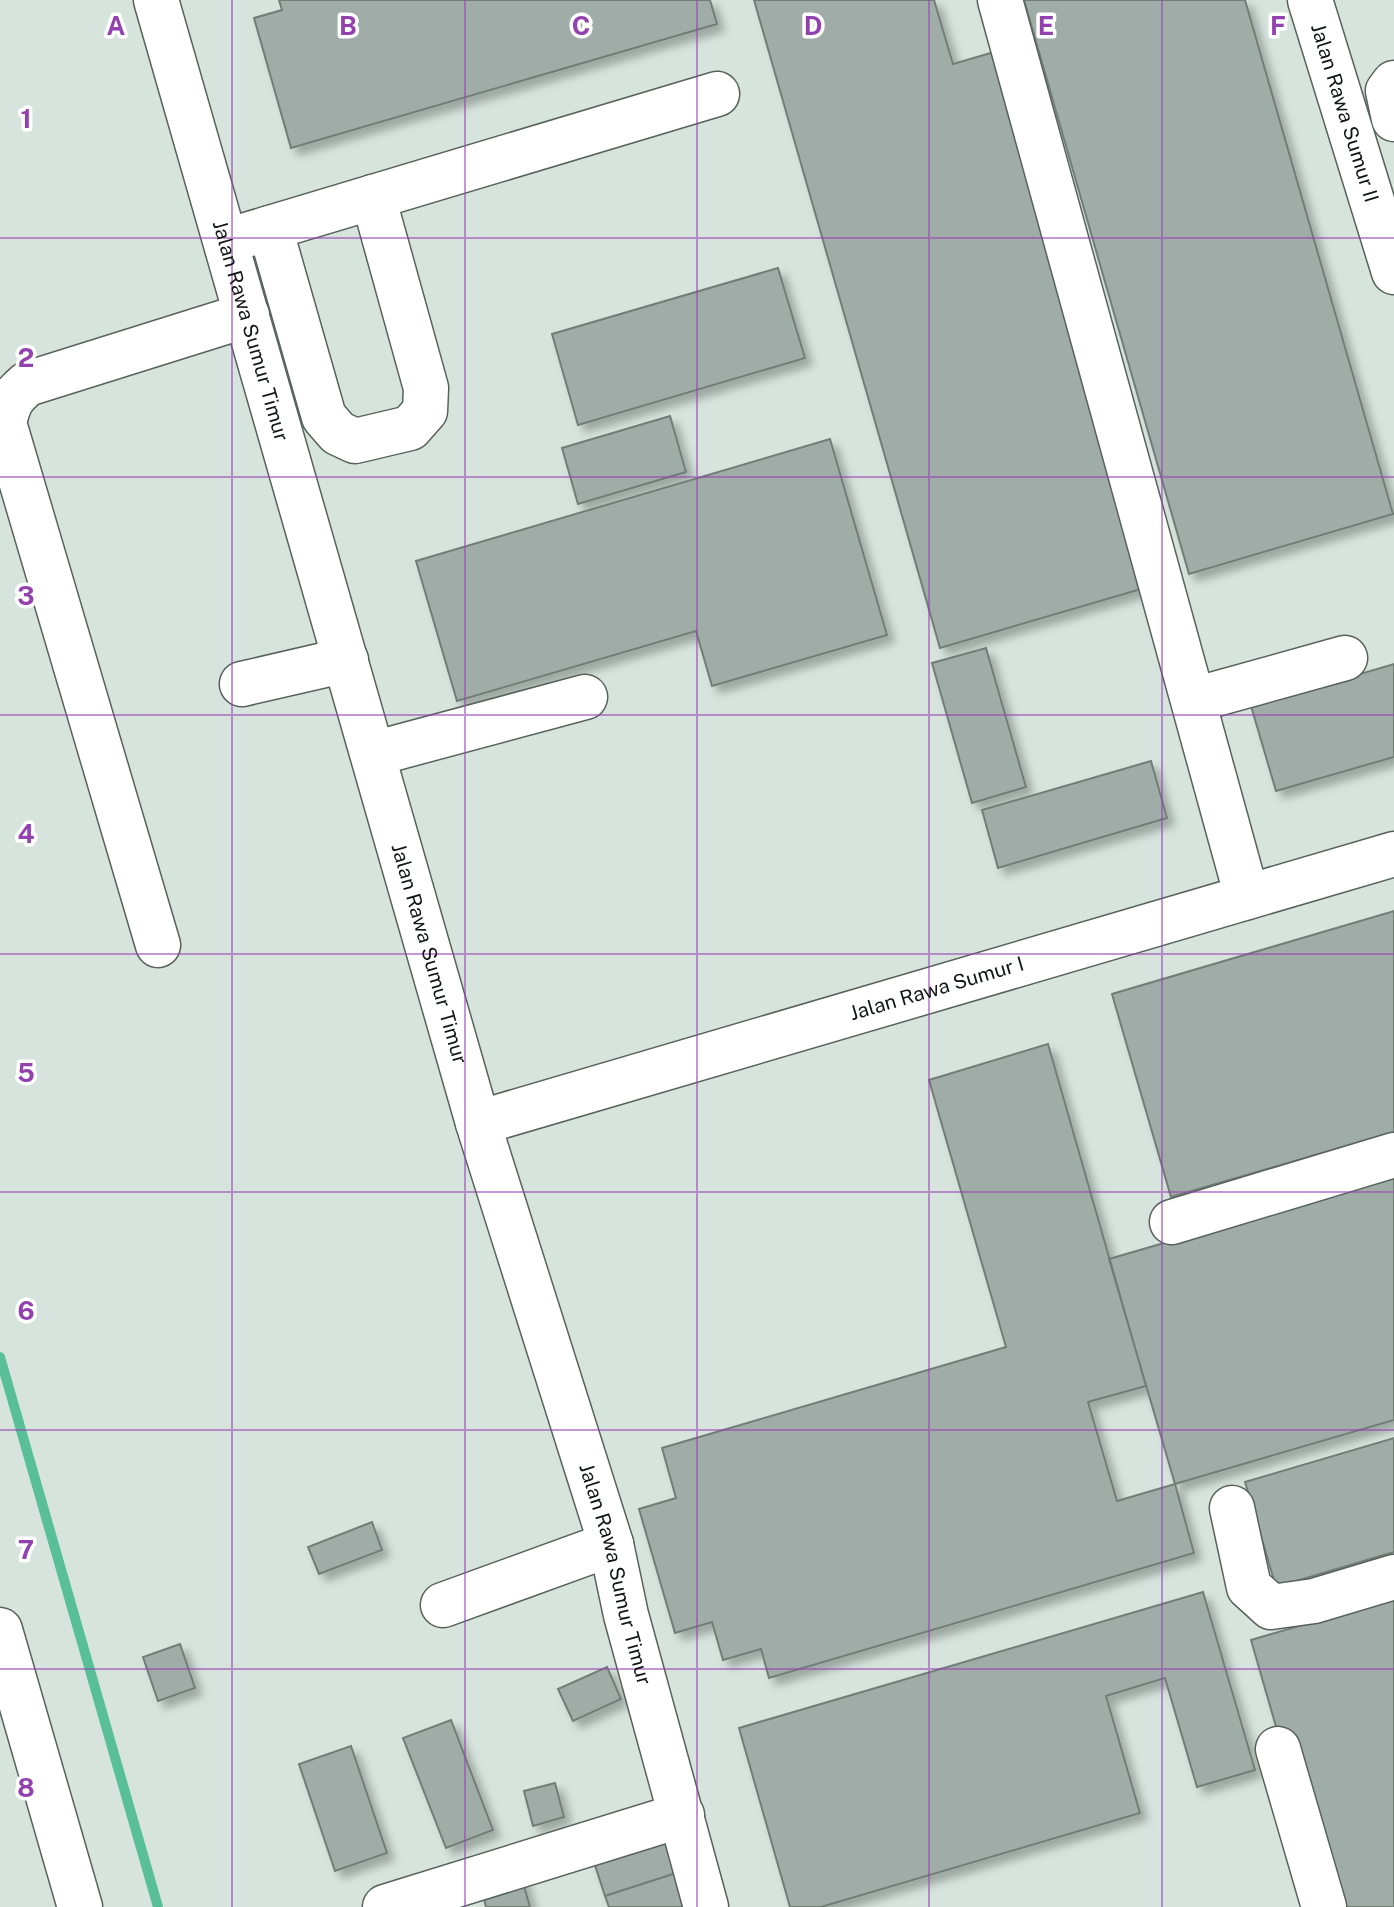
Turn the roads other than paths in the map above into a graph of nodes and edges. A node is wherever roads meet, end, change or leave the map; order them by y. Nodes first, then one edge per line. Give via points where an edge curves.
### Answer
1 (156, 0) edge
2 (1000, 0) edge
3 (1310, 0) edge
4 (1394, 83) edge
5 (717, 94) dead end
6 (1394, 119) edge
7 (373, 197) junction
8 (270, 228) junction
9 (225, 241) junction
10 (1394, 272) edge
11 (247, 315) junction
12 (10, 383) edge
13 (1345, 658) dead end
14 (346, 660) junction
15 (242, 684) dead end
16 (585, 697) dead end
17 (1194, 700) junction
18 (373, 754) junction
19 (1394, 854) edge
20 (1247, 897) junction
21 (158, 945) dead end
22 (478, 1123) junction
23 (1394, 1155) edge
24 (1172, 1222) dead end
25 (1232, 1508) dead end
26 (611, 1544) junction
27 (1394, 1577) edge
28 (443, 1605) dead end
29 (0, 1630) edge
30 (1278, 1749) dead end
31 (682, 1815) junction
32 (80, 1907) edge
33 (385, 1907) edge
34 (706, 1907) edge
35 (1324, 1907) edge

1 - 9 street, Jalan Rawa Sumur Timur
2 - 17 street
3 - 10 street, Jalan Rawa Sumur II
4 - 6 street via 1388,91
5 - 7 street
7 - 8 street
7 - 8 street via 426,388 425,411 410,428 355,441 338,433 324,417
8 - 9 street
9 - 11 street, Jalan Rawa Sumur Timur
11 - 12 street via 27,384
11 - 14 street, Jalan Rawa Sumur Timur
12 - 21 street via 4,423
13 - 17 street
14 - 15 street
14 - 18 street, Jalan Rawa Sumur Timur
16 - 18 street
17 - 20 street
18 - 22 street, Jalan Rawa Sumur Timur
19 - 20 street, Jalan Rawa Sumur I
20 - 22 street, Jalan Rawa Sumur I
22 - 26 street, Jalan Rawa Sumur Timur
23 - 24 street
25 - 27 street via 1249,1587 1271,1607 1314,1601
26 - 28 street
26 - 31 street, Jalan Rawa Sumur Timur
29 - 32 street
30 - 35 street
31 - 33 street
31 - 34 street, Jalan Rawa Sumur Timur

